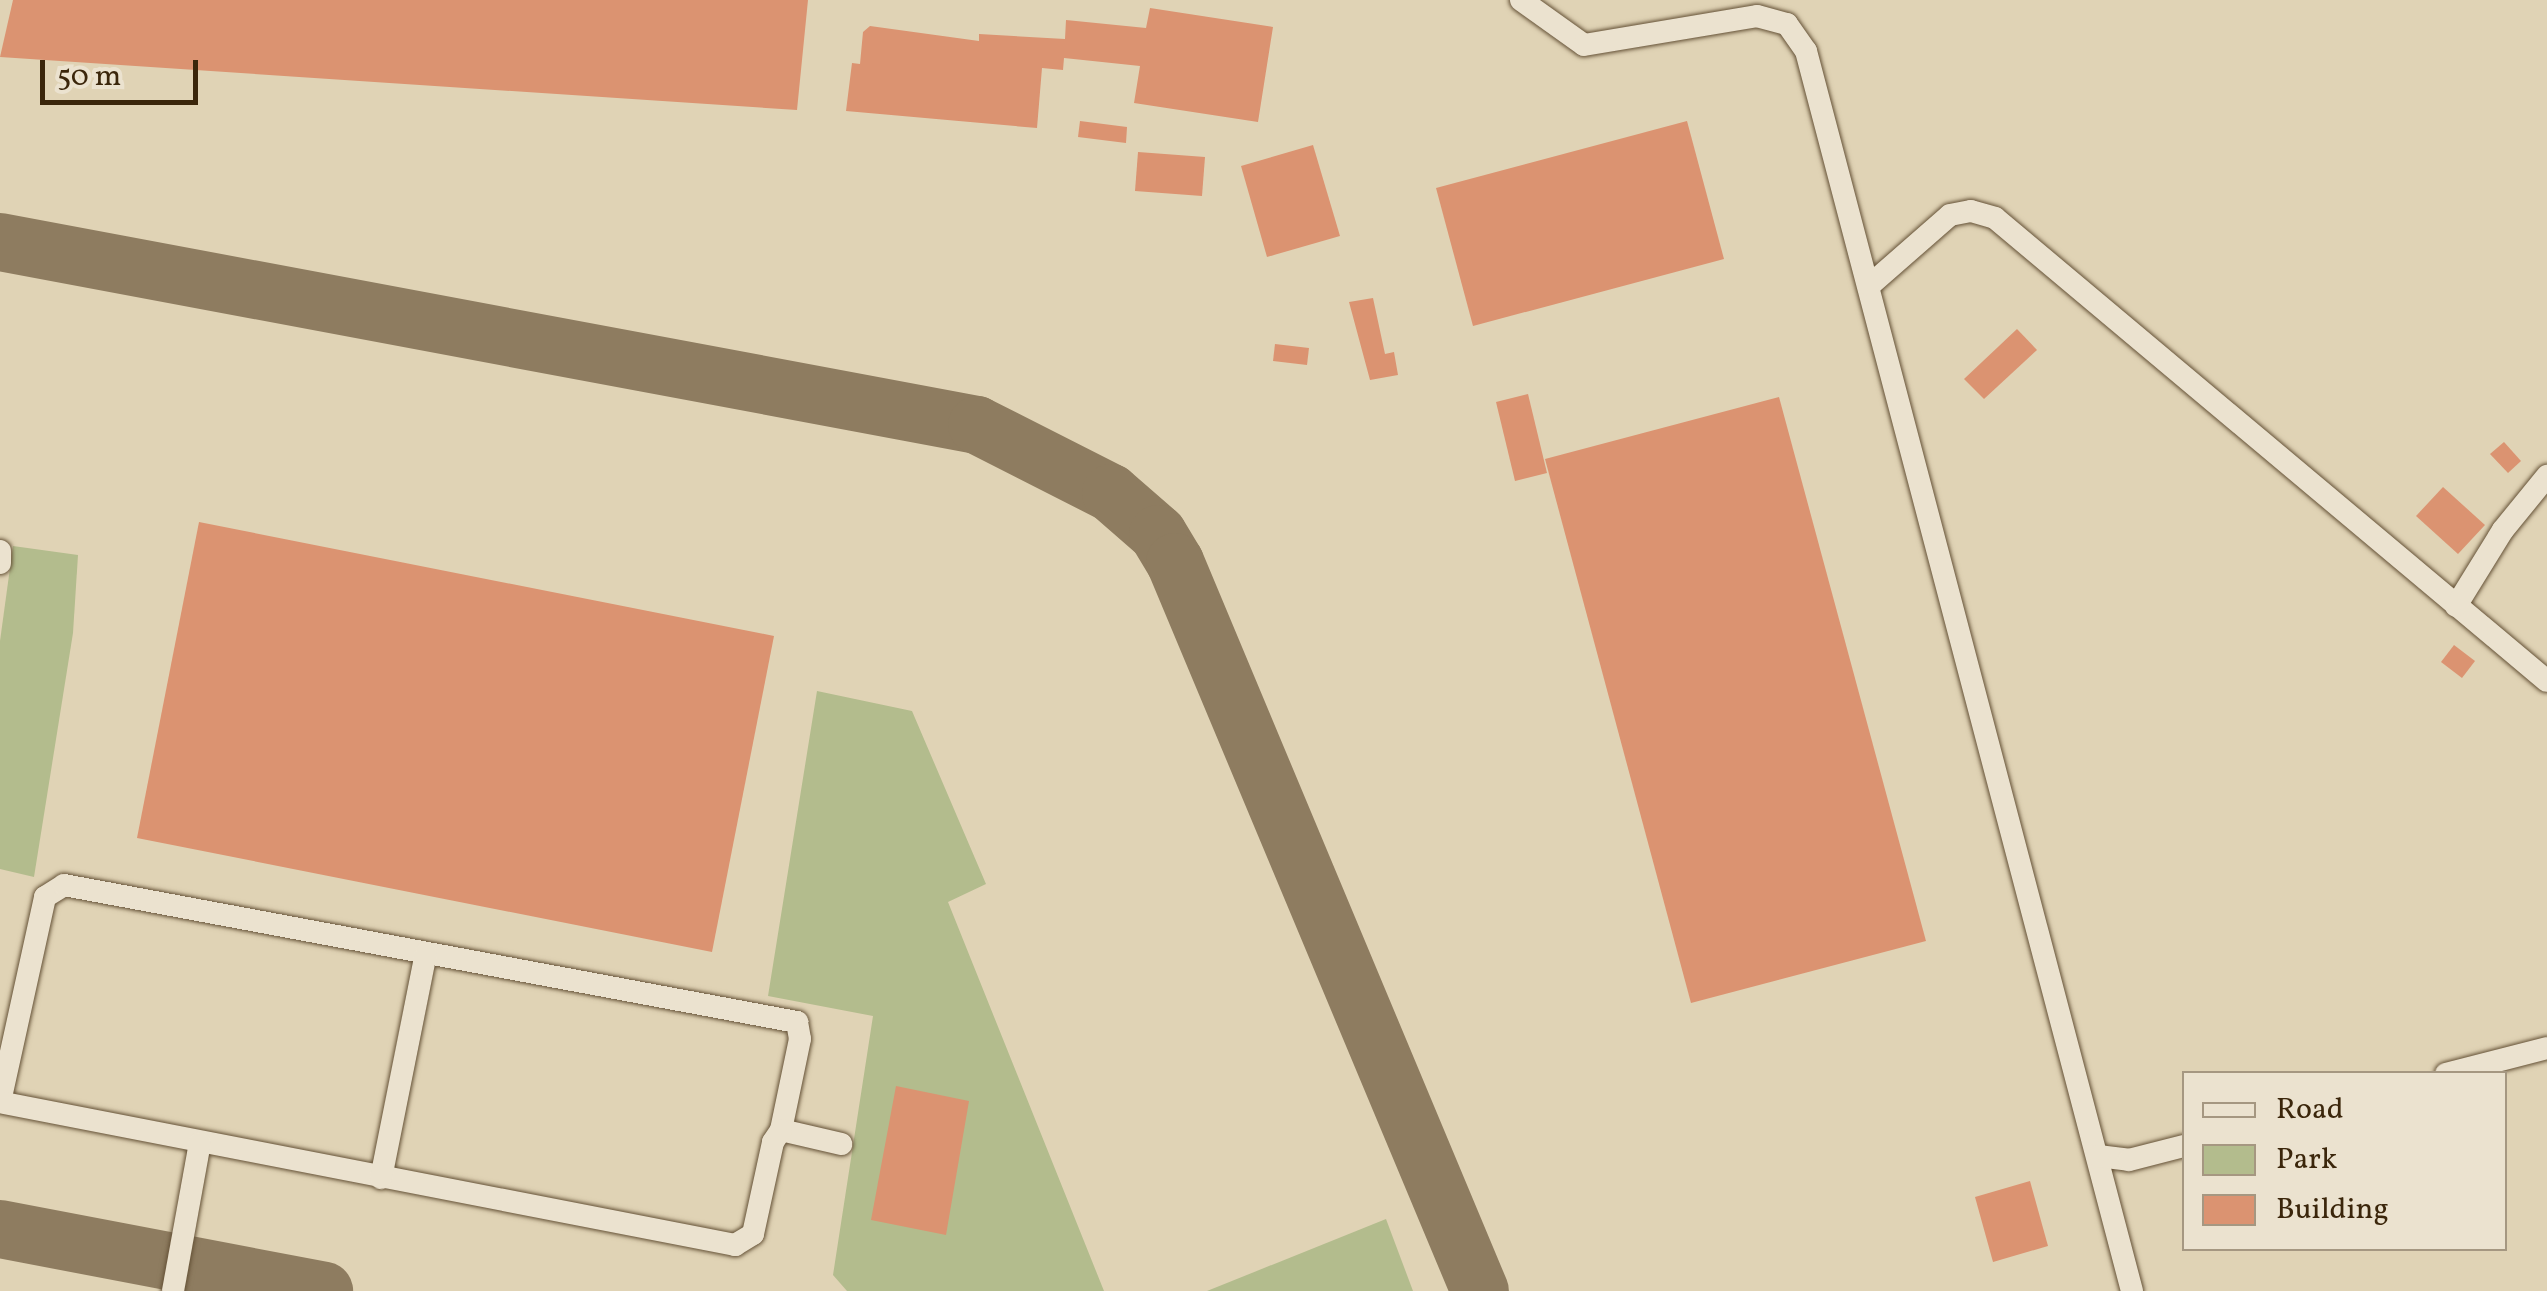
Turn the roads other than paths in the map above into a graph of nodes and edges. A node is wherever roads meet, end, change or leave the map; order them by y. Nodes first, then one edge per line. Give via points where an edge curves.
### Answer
1 (1520, 0) edge
2 (1870, 285) junction
3 (2547, 476) edge
4 (0, 551) edge
5 (0, 564) edge
6 (2456, 606) junction
7 (2547, 682) edge
8 (426, 952) junction
9 (2547, 1048) edge
10 (2458, 1071) edge
11 (2, 1103) edge
12 (781, 1130) junction
13 (200, 1144) junction
14 (841, 1144) dead end
15 (2182, 1147) edge
16 (2098, 1156) junction
17 (381, 1178) junction
18 (173, 1291) edge
19 (2132, 1291) edge

1 - 2 lane via 1584,45 1758,16 1786,24 1811,66
2 - 6 lane via 1950,216 1971,211 1995,218
2 - 16 lane
3 - 6 lane via 2503,530
4 - 5 lane
6 - 7 lane
8 - 11 lane via 57,885 45,897
8 - 12 lane via 797,1022 800,1039
8 - 17 lane
9 - 10 lane
11 - 13 lane
12 - 14 lane
12 - 17 lane via 772,1142 753,1234 735,1245
13 - 17 lane
13 - 18 lane
15 - 16 lane via 2129,1160
16 - 19 lane

